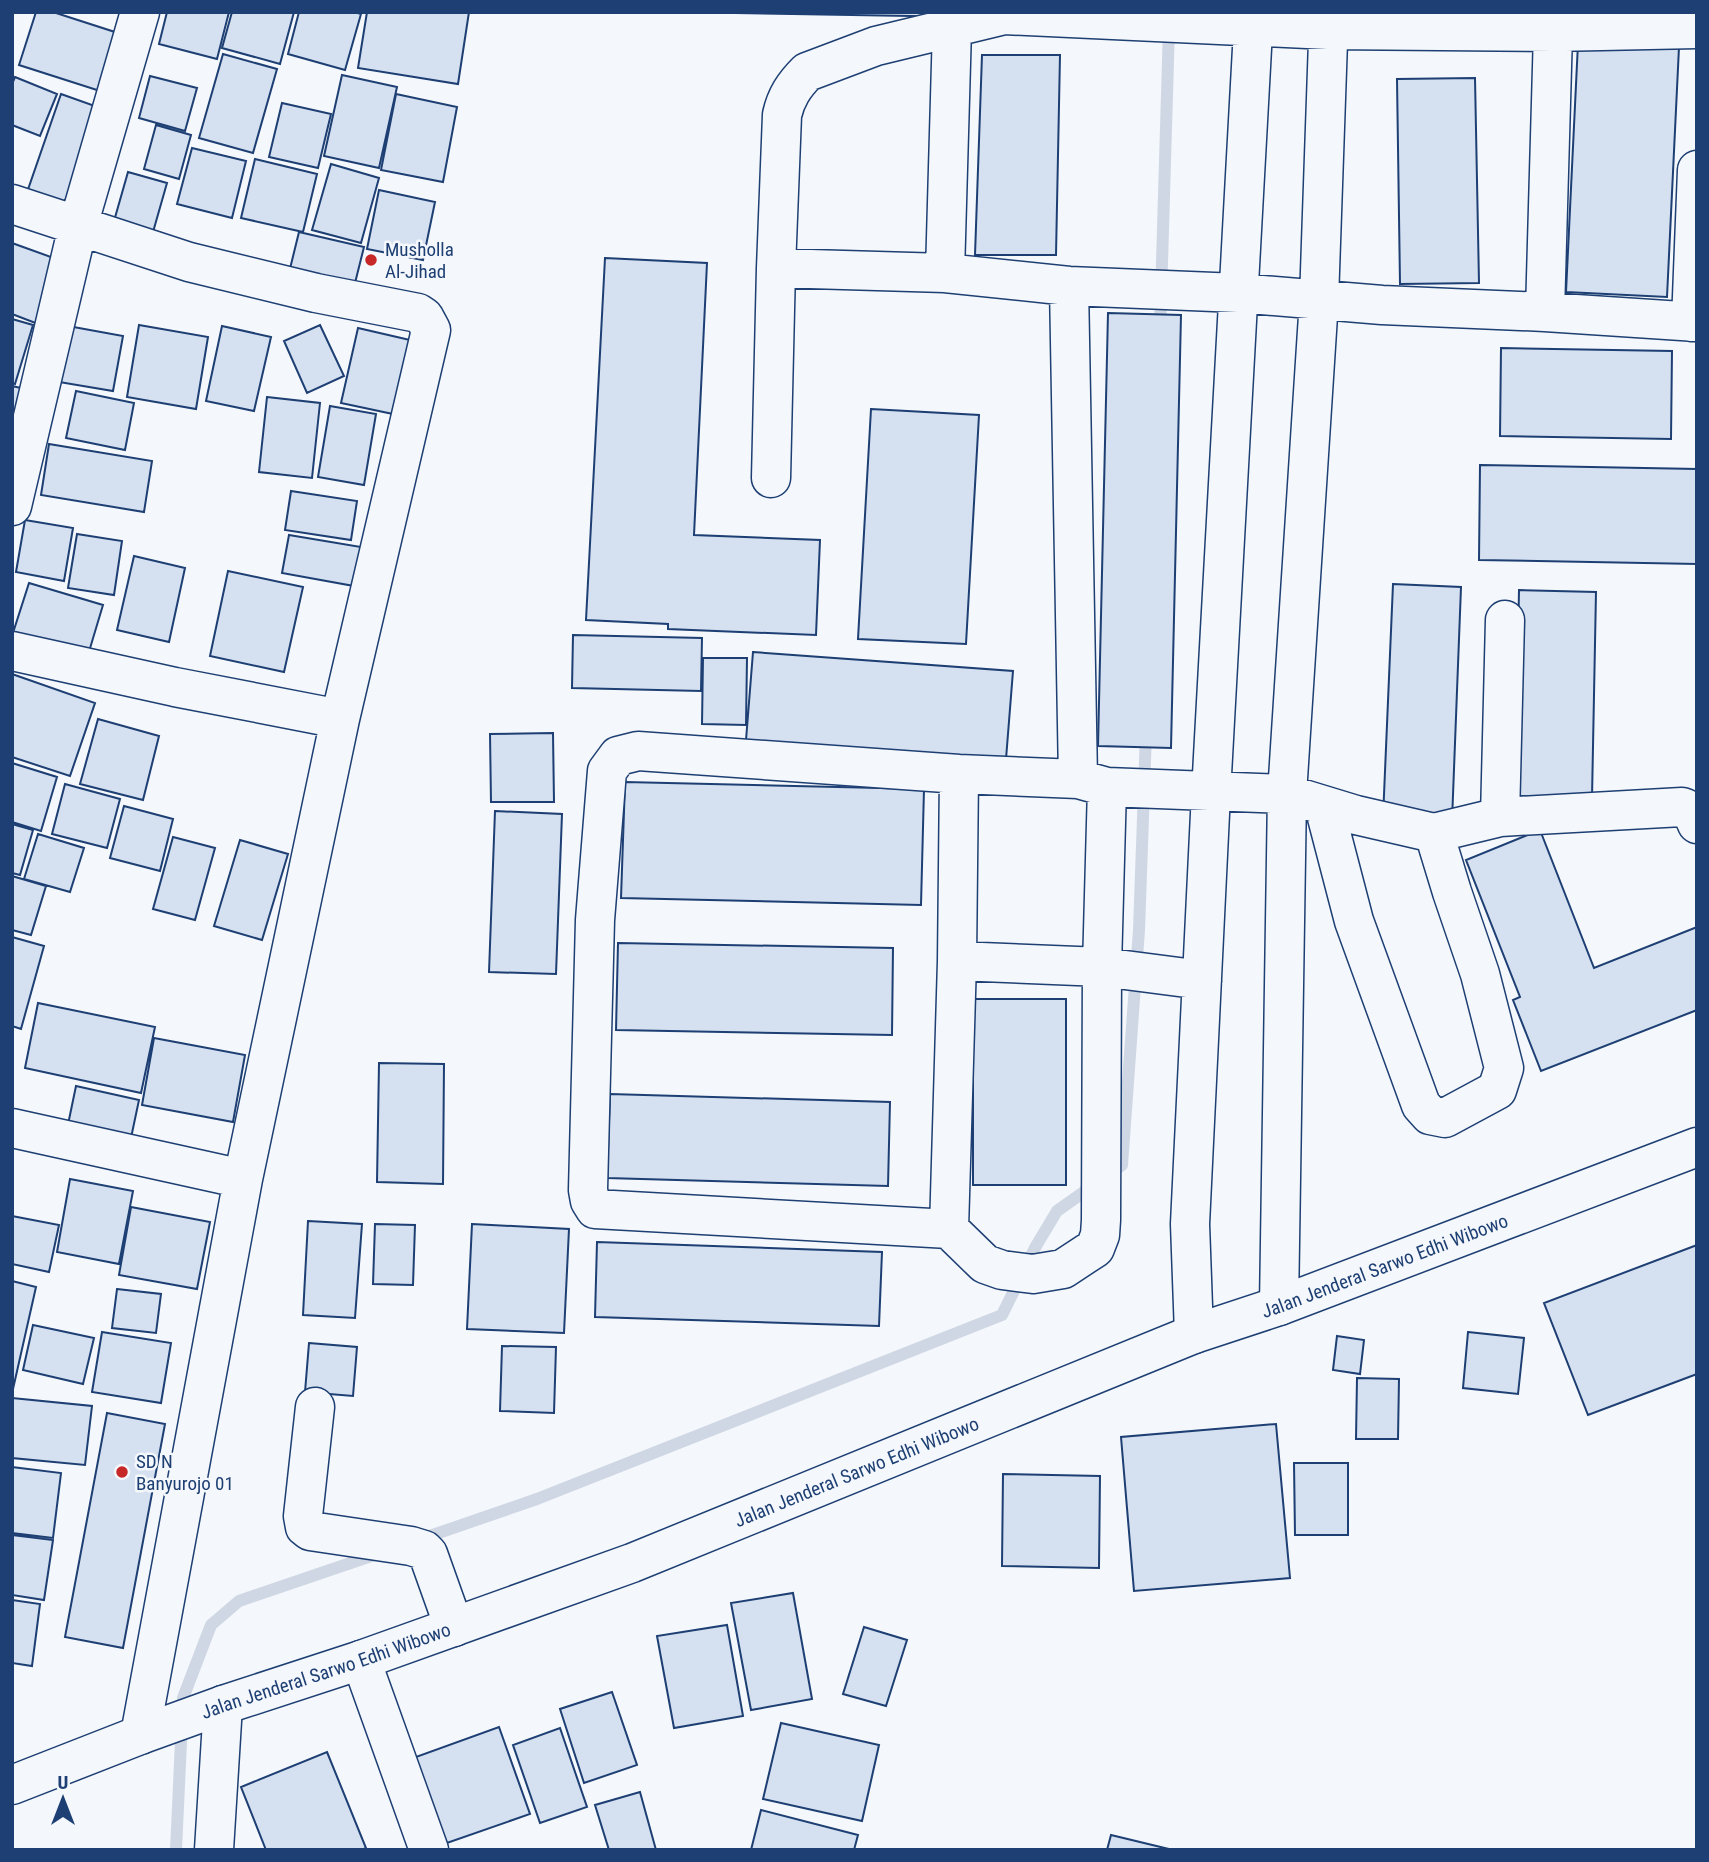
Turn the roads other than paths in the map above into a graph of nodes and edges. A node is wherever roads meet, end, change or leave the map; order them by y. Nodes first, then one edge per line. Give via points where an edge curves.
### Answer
1 (140, 12) edge
2 (1254, 20) edge
3 (1328, 21) edge
4 (952, 28) junction
5 (1697, 29) edge
6 (1553, 32) junction
7 (1697, 170) edge
8 (12, 204) edge
9 (78, 226) junction
10 (776, 268) junction
11 (945, 273) junction
12 (1069, 286) junction
13 (1238, 293) junction
14 (1319, 300) junction
15 (1545, 312) junction
16 (1694, 322) edge
17 (771, 478) dead end
18 (12, 506) edge
19 (1505, 620) dead end
20 (12, 651) edge
21 (340, 719) junction
22 (959, 774) junction
23 (1092, 783) junction
24 (1211, 793) junction
25 (1287, 794) junction
26 (1324, 806) junction
27 (1500, 817) junction
28 (1697, 824) edge
29 (1434, 833) junction
30 (957, 961) junction
31 (1102, 967) junction
32 (1202, 980) junction
33 (12, 1128) edge
34 (1697, 1147) edge
35 (243, 1179) junction
36 (949, 1229) junction
37 (1279, 1306) junction
38 (1194, 1334) junction
39 (315, 1407) dead end
40 (454, 1626) junction
41 (360, 1660) junction
42 (207, 1711) junction
43 (146, 1733) junction
44 (12, 1785) edge
45 (214, 1850) edge
46 (429, 1850) edge

1 - 9 street
2 - 3 street
2 - 4 street via 1004,15
2 - 13 street
3 - 6 street
3 - 14 street
4 - 10 street via 876,46 807,72 785,99
4 - 11 street
5 - 6 street
6 - 15 street
7 - 16 street
8 - 9 street
9 - 18 street
9 - 21 street via 189,262 418,313 431,330
10 - 11 street
10 - 17 street
11 - 12 street
12 - 13 street
12 - 23 street
13 - 14 street
13 - 24 street
14 - 15 street
14 - 25 street
15 - 16 street
19 - 27 street
20 - 21 street
21 - 35 street
22 - 23 street
22 - 30 street
22 - 36 street via 638,751 618,756 607,771 596,920 588,1190 596,1209
23 - 24 street
23 - 31 street
24 - 25 street
24 - 32 street
25 - 26 street
25 - 37 street
26 - 29 street
26 - 29 street via 1354,921 1421,1105 1430,1115 1445,1118 1497,1090 1504,1068 1480,974
27 - 28 street via 1682,807 1692,812
27 - 29 street
30 - 31 street
30 - 36 street
31 - 32 street
31 - 36 street via 1101,1220 1095,1248 1063,1269 1033,1274 1002,1270 985,1264
32 - 38 street via 1190,1224
33 - 35 street
34 - 37 street, Jalan Jenderal Sarwo Edhi Wibowo
35 - 43 street
37 - 38 street, Jalan Jenderal Sarwo Edhi Wibowo
38 - 40 street, Jalan Jenderal Sarwo Edhi Wibowo via 632,1563
39 - 40 street via 304,1527 424,1550
40 - 41 street, Jalan Jenderal Sarwo Edhi Wibowo
41 - 42 street, Jalan Jenderal Sarwo Edhi Wibowo
41 - 46 street
42 - 43 street, Jalan Jenderal Sarwo Edhi Wibowo
42 - 45 street
43 - 44 street, Jalan Jenderal Sarwo Edhi Wibowo

